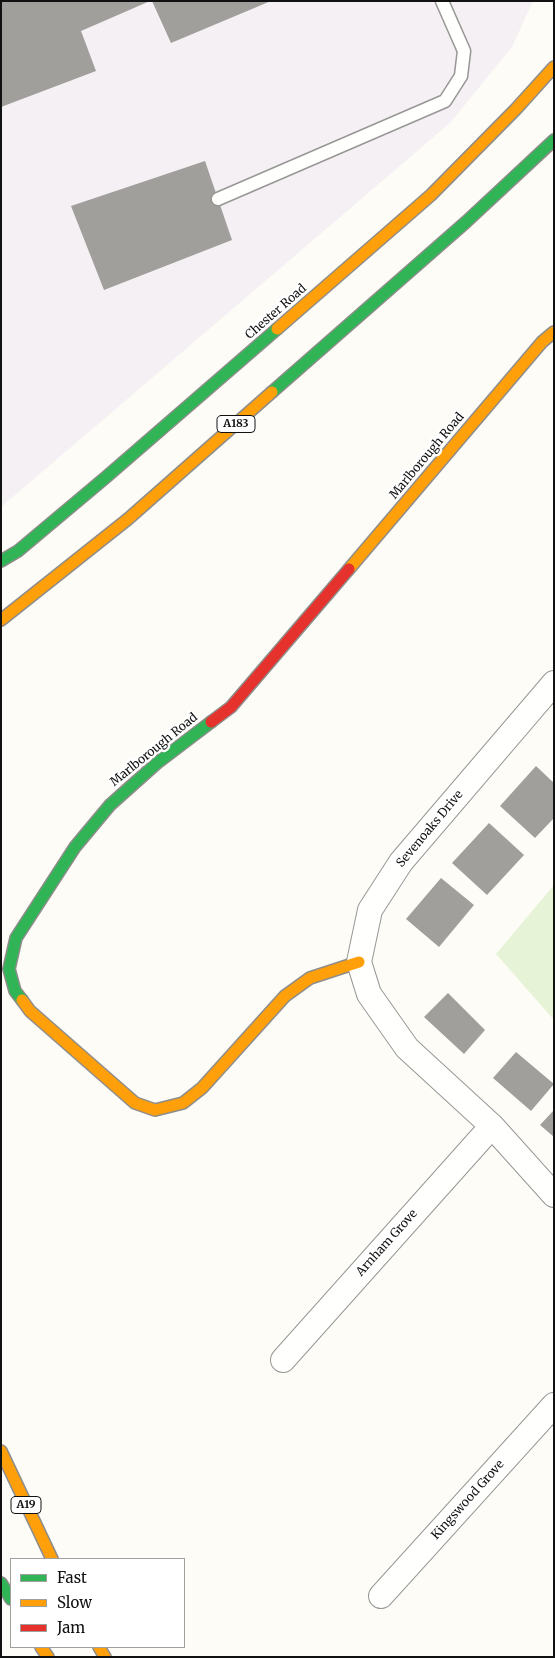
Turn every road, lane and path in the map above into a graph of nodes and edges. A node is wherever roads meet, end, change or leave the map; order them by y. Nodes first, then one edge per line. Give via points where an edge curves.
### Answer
1 (442, 1) edge
2 (554, 67) edge
3 (554, 140) edge
4 (218, 199) dead end
5 (554, 332) edge
6 (1, 561) edge
7 (1, 620) edge
8 (554, 683) edge
9 (359, 962) junction
10 (492, 1126) junction
11 (554, 1195) edge
12 (282, 1360) dead end
13 (554, 1405) edge
14 (1, 1451) edge
15 (52, 1558) edge
16 (1, 1582) edge
17 (10, 1596) edge
18 (382, 1596) dead end

1 - 4 lane via 464,51 461,76 445,101
2 - 6 main road, Chester Road via 431,195 98,484 18,551
3 - 7 main road, A183 via 466,222 136,513
5 - 9 main road, Marlborough Road via 542,342 231,707 157,763 110,805 75,847 16,938 8,970 15,991 30,1012 135,1103 155,1110 183,1103 202,1088 286,996 310,978
8 - 9 street, Sevenoaks Drive via 400,862 370,910
9 - 10 street, Sevenoaks Drive via 369,994 407,1048
10 - 11 street, Sevenoaks Drive
10 - 12 street, Arnham Grove
13 - 18 street, Kingswood Grove
14 - 15 main road, A19
16 - 17 main road

